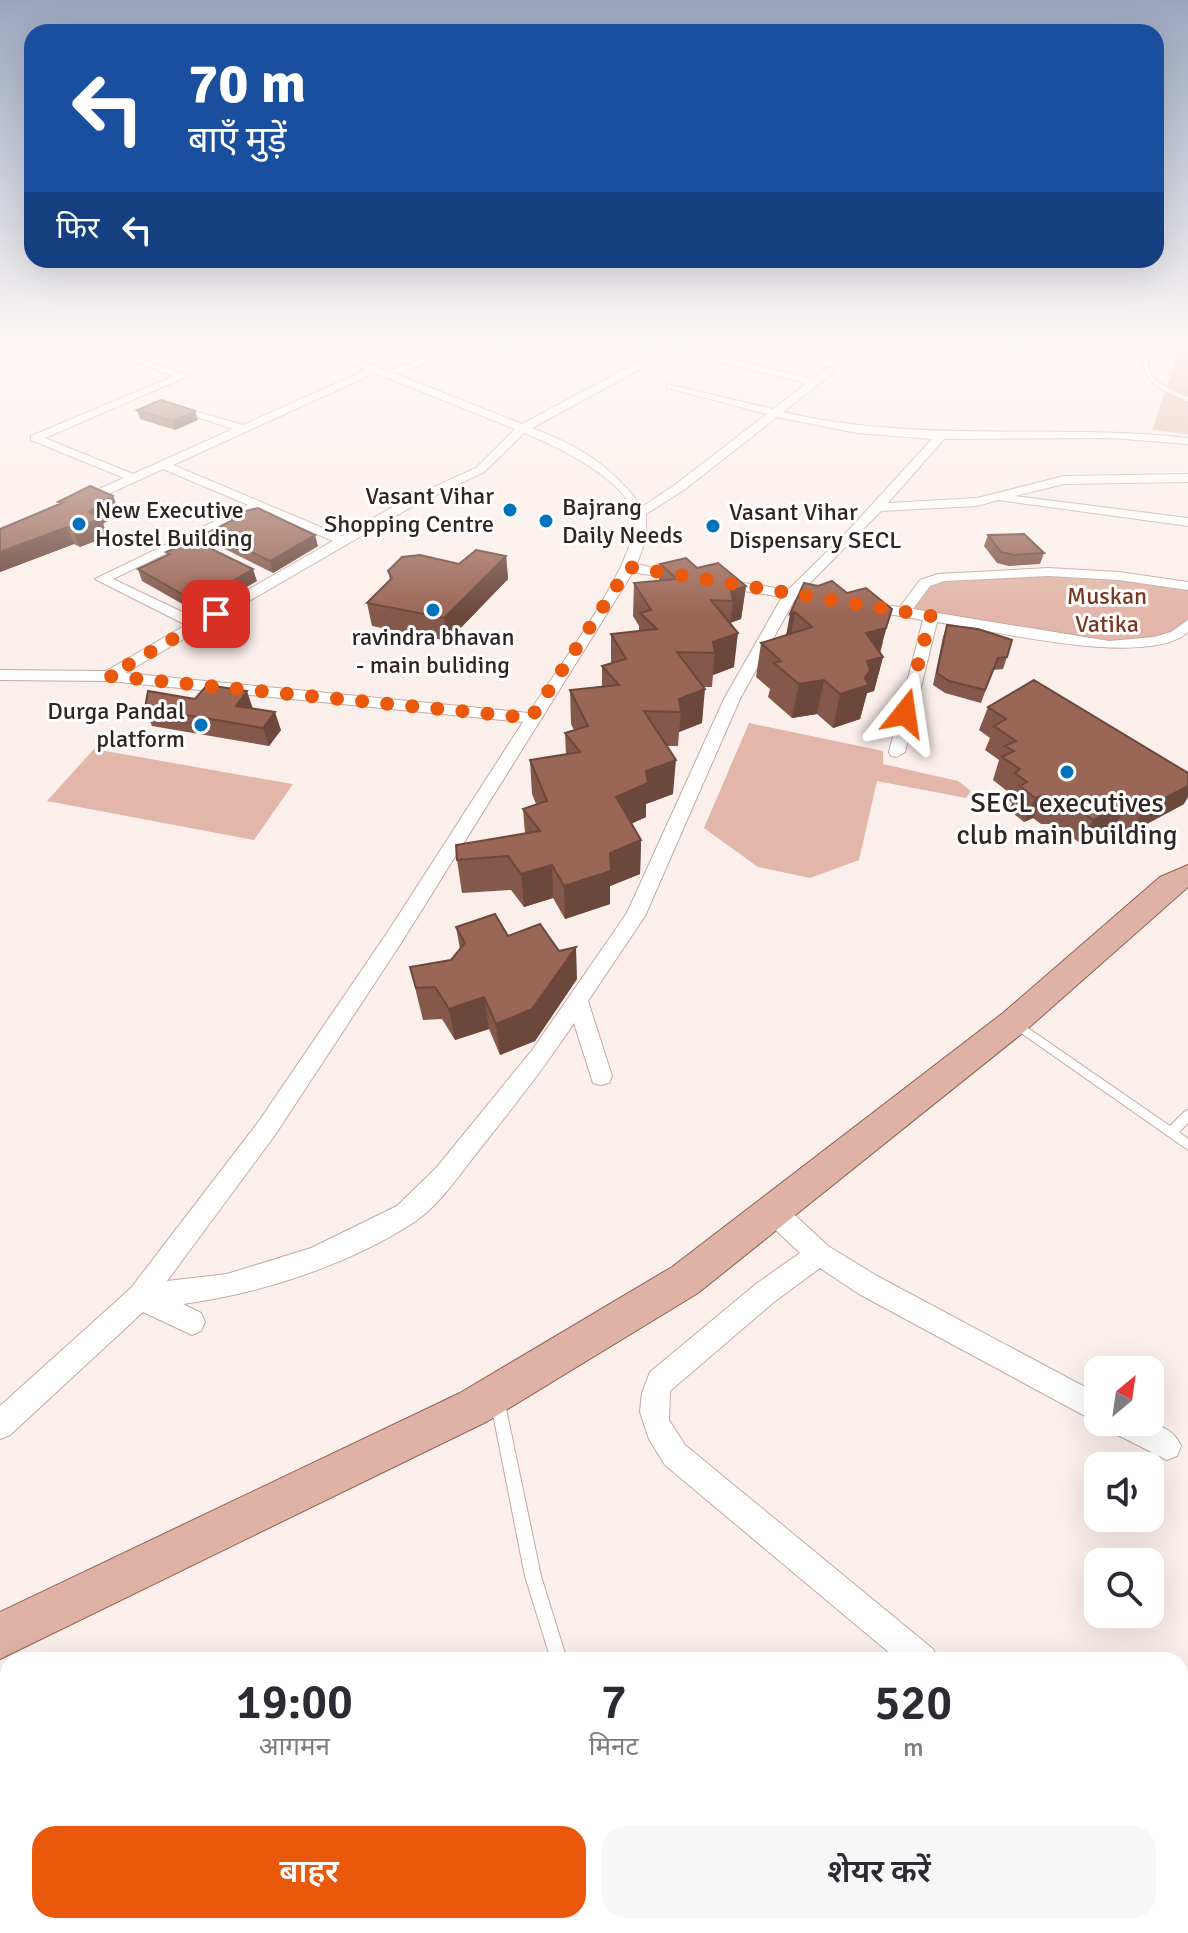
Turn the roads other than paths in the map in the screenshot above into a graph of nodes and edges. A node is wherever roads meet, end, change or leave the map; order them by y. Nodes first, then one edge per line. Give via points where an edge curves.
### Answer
1 (44, 434) edge
2 (232, 434) edge
3 (517, 434) edge
4 (538, 434) edge
5 (747, 434) edge
6 (919, 434) edge
7 (1013, 434) edge
8 (1125, 434) edge
9 (941, 436) junction
10 (1184, 440) edge
11 (1184, 454) dead end
12 (164, 465) junction
13 (134, 478) junction
14 (1188, 478) edge
15 (998, 497) junction
16 (258, 505) junction
17 (877, 507) junction
18 (67, 508) edge
19 (640, 513) junction
20 (1188, 522) edge
21 (343, 541) junction
22 (629, 567) junction
23 (1188, 586) edge
24 (791, 594) junction
25 (820, 599) edge
26 (848, 603) edge
27 (904, 612) junction
28 (931, 616) junction
29 (1188, 624) edge
30 (197, 625) junction
31 (0, 675) edge
32 (109, 676) junction
33 (531, 718) junction
34 (897, 752) dead end
35 (1188, 875) edge
36 (578, 1001) junction
37 (1014, 1022) junction
38 (601, 1076) dead end
39 (1188, 1115) edge
40 (1171, 1133) junction
41 (1188, 1145) edge
42 (773, 1211) junction
43 (819, 1254) junction
44 (140, 1297) junction
45 (192, 1322) dead end
46 (496, 1394) junction
47 (1084, 1401) edge
48 (0, 1425) edge
49 (1148, 1436) edge
50 (1167, 1446) dead end
51 (0, 1636) edge
52 (557, 1652) edge
53 (912, 1652) edge

1 - 13 street via 35,438
2 - 12 street
3 - 21 street via 480,470
4 - 19 street via 570,447 617,482
5 - 19 street
6 - 9 street
7 - 9 street
8 - 10 street
9 - 17 street
10 - 11 street
12 - 13 street
12 - 16 street
13 - 18 street
14 - 15 street via 1064,480
15 - 17 street
15 - 20 street
16 - 21 street
16 - 30 street via 193,542 102,579
17 - 24 street
19 - 22 street via 640,538
21 - 30 street via 267,578
22 - 24 street
22 - 33 street
23 - 27 street via 1048,572 943,577 925,583
24 - 25 street
24 - 36 street via 732,699 635,916
26 - 27 street
27 - 28 street
28 - 29 street via 1109,645 1165,638
28 - 34 street
30 - 32 street
31 - 32 street
32 - 33 street
33 - 44 street via 267,1128
35 - 37 main road via 1170,884
36 - 38 street
36 - 44 street via 445,1175 406,1214 315,1259 241,1282
37 - 40 lane
37 - 42 main road
39 - 40 lane
40 - 41 lane
42 - 43 street
42 - 46 main road via 685,1280
43 - 47 street
43 - 53 street via 660,1382 652,1413 675,1455
44 - 45 street
44 - 48 street
46 - 51 main road
46 - 52 lane via 533,1576
49 - 50 street

